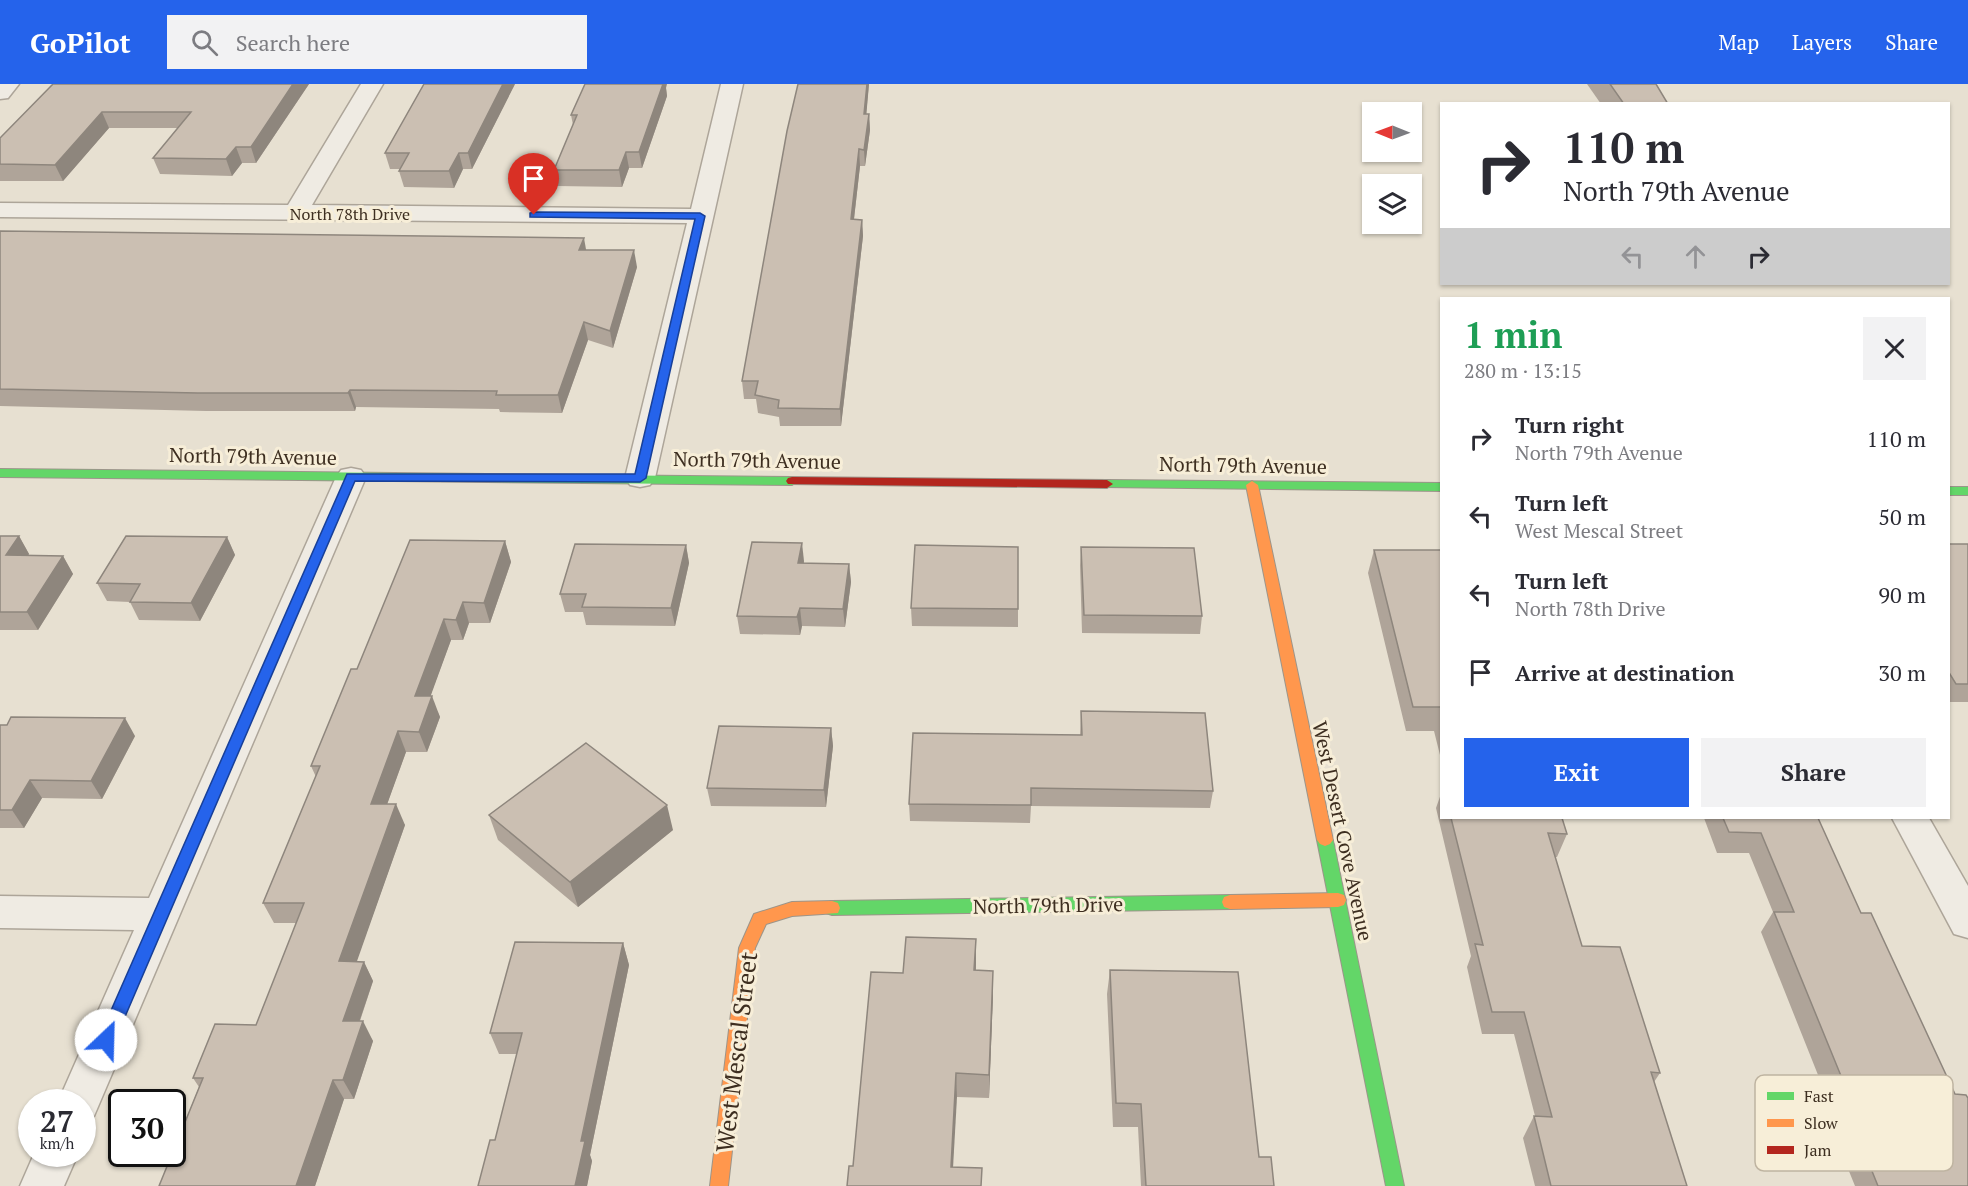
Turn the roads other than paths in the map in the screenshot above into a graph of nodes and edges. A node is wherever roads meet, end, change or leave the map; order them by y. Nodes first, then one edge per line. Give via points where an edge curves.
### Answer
1 (8, 84) edge
2 (372, 84) edge
3 (732, 84) edge
4 (0, 93) edge
5 (0, 210) edge
6 (295, 214) junction
7 (700, 216) junction
8 (0, 473) edge
9 (351, 477) junction
10 (640, 478) junction
11 (1252, 485) junction
12 (1440, 487) edge
13 (1950, 491) edge
14 (1968, 491) edge
15 (1911, 819) edge
16 (1338, 900) junction
17 (0, 912) edge
18 (162, 914) junction
19 (760, 919) joint
20 (1968, 922) edge
21 (85, 1089) edge
22 (50, 1167) edge
23 (42, 1186) edge
24 (719, 1186) edge
25 (1395, 1186) edge

1 - 4 street
2 - 6 street
3 - 7 street
5 - 6 street, North 78th Drive
6 - 7 street, North 78th Drive
7 - 10 street
8 - 9 street, North 79th Avenue
9 - 10 street, North 79th Avenue
9 - 18 street
10 - 11 street, North 79th Avenue
11 - 12 street, North 79th Avenue
11 - 16 street, West Desert Cove Avenue
13 - 14 street
15 - 20 street
16 - 19 street, North 79th Drive via 792,909
16 - 25 street, West Desert Cove Avenue
17 - 18 street
18 - 21 street
19 - 24 street, West Mescal Street via 747,948
22 - 23 street

